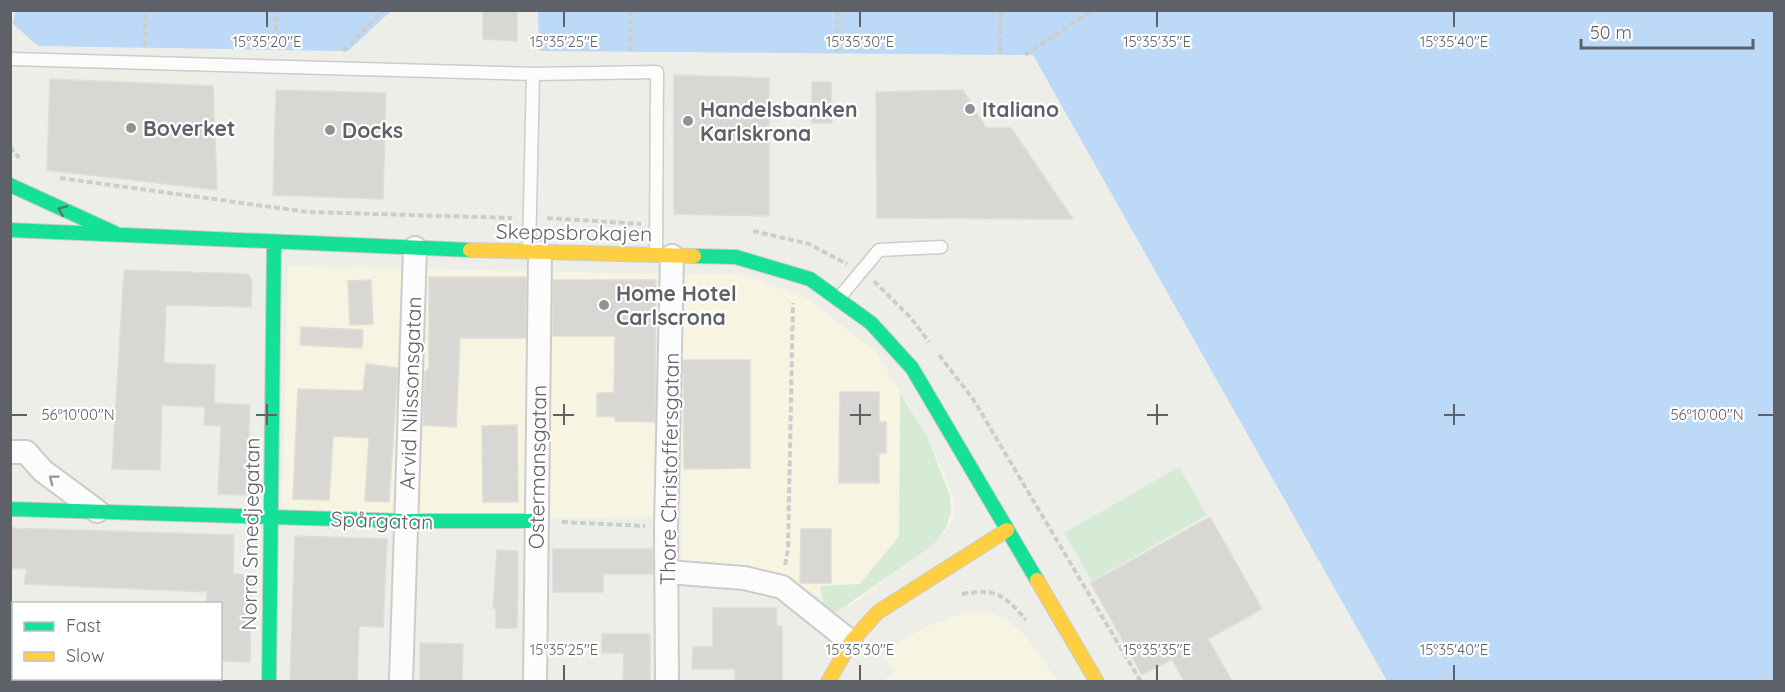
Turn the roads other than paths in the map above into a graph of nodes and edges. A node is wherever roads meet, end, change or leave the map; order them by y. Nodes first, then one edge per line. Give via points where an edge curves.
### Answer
1 (12, 59) edge
2 (533, 74) junction
3 (10, 185) edge
4 (10, 230) edge
5 (116, 233) junction
6 (274, 243) junction
7 (941, 247) dead end
8 (415, 248) junction
9 (535, 253) junction
10 (664, 256) junction
11 (838, 299) junction
12 (10, 452) edge
13 (10, 509) edge
14 (97, 512) junction
15 (271, 516) junction
16 (405, 521) junction
17 (537, 521) junction
18 (1007, 530) junction
19 (668, 572) junction
20 (851, 642) junction
21 (269, 681) edge
22 (401, 681) edge
23 (535, 681) edge
24 (667, 681) edge
25 (828, 681) edge
26 (1097, 681) edge

1 - 2 lane
2 - 9 lane via 530,218
2 - 10 lane via 657,72 656,225
5 -> 3 street
4 - 5 street, Skeppsbrokajen
5 - 6 street, Skeppsbrokajen
6 - 8 street, Skeppsbrokajen
6 - 15 street, Norra Smedjegatan
7 - 11 lane via 879,250
8 - 9 street, Skeppsbrokajen
8 - 16 street, Arvid Nilssonsgatan
9 - 10 street, Skeppsbrokajen
9 - 17 street, Ostermansgatan
10 - 11 street, Skeppsbrokajen via 736,257 810,279
10 - 19 street, Thore Christoffersgatan
11 - 18 street, Skeppsbrokajen via 872,323 912,368
14 -> 12 street via 43,471 26,452
13 - 14 street, Spårgatan
14 - 15 street, Spårgatan
15 - 16 street, Spårgatan
15 - 21 street, Norra Smedjegatan
16 - 17 street, Spårgatan
16 - 22 street, Arvid Nilssonsgatan
17 - 23 street, Ostermansgatan
18 - 20 street via 878,612
18 - 26 street, Skeppsbrokajen
19 - 20 street via 744,578 782,586
19 - 24 street, Thore Christoffersgatan
20 - 25 street

